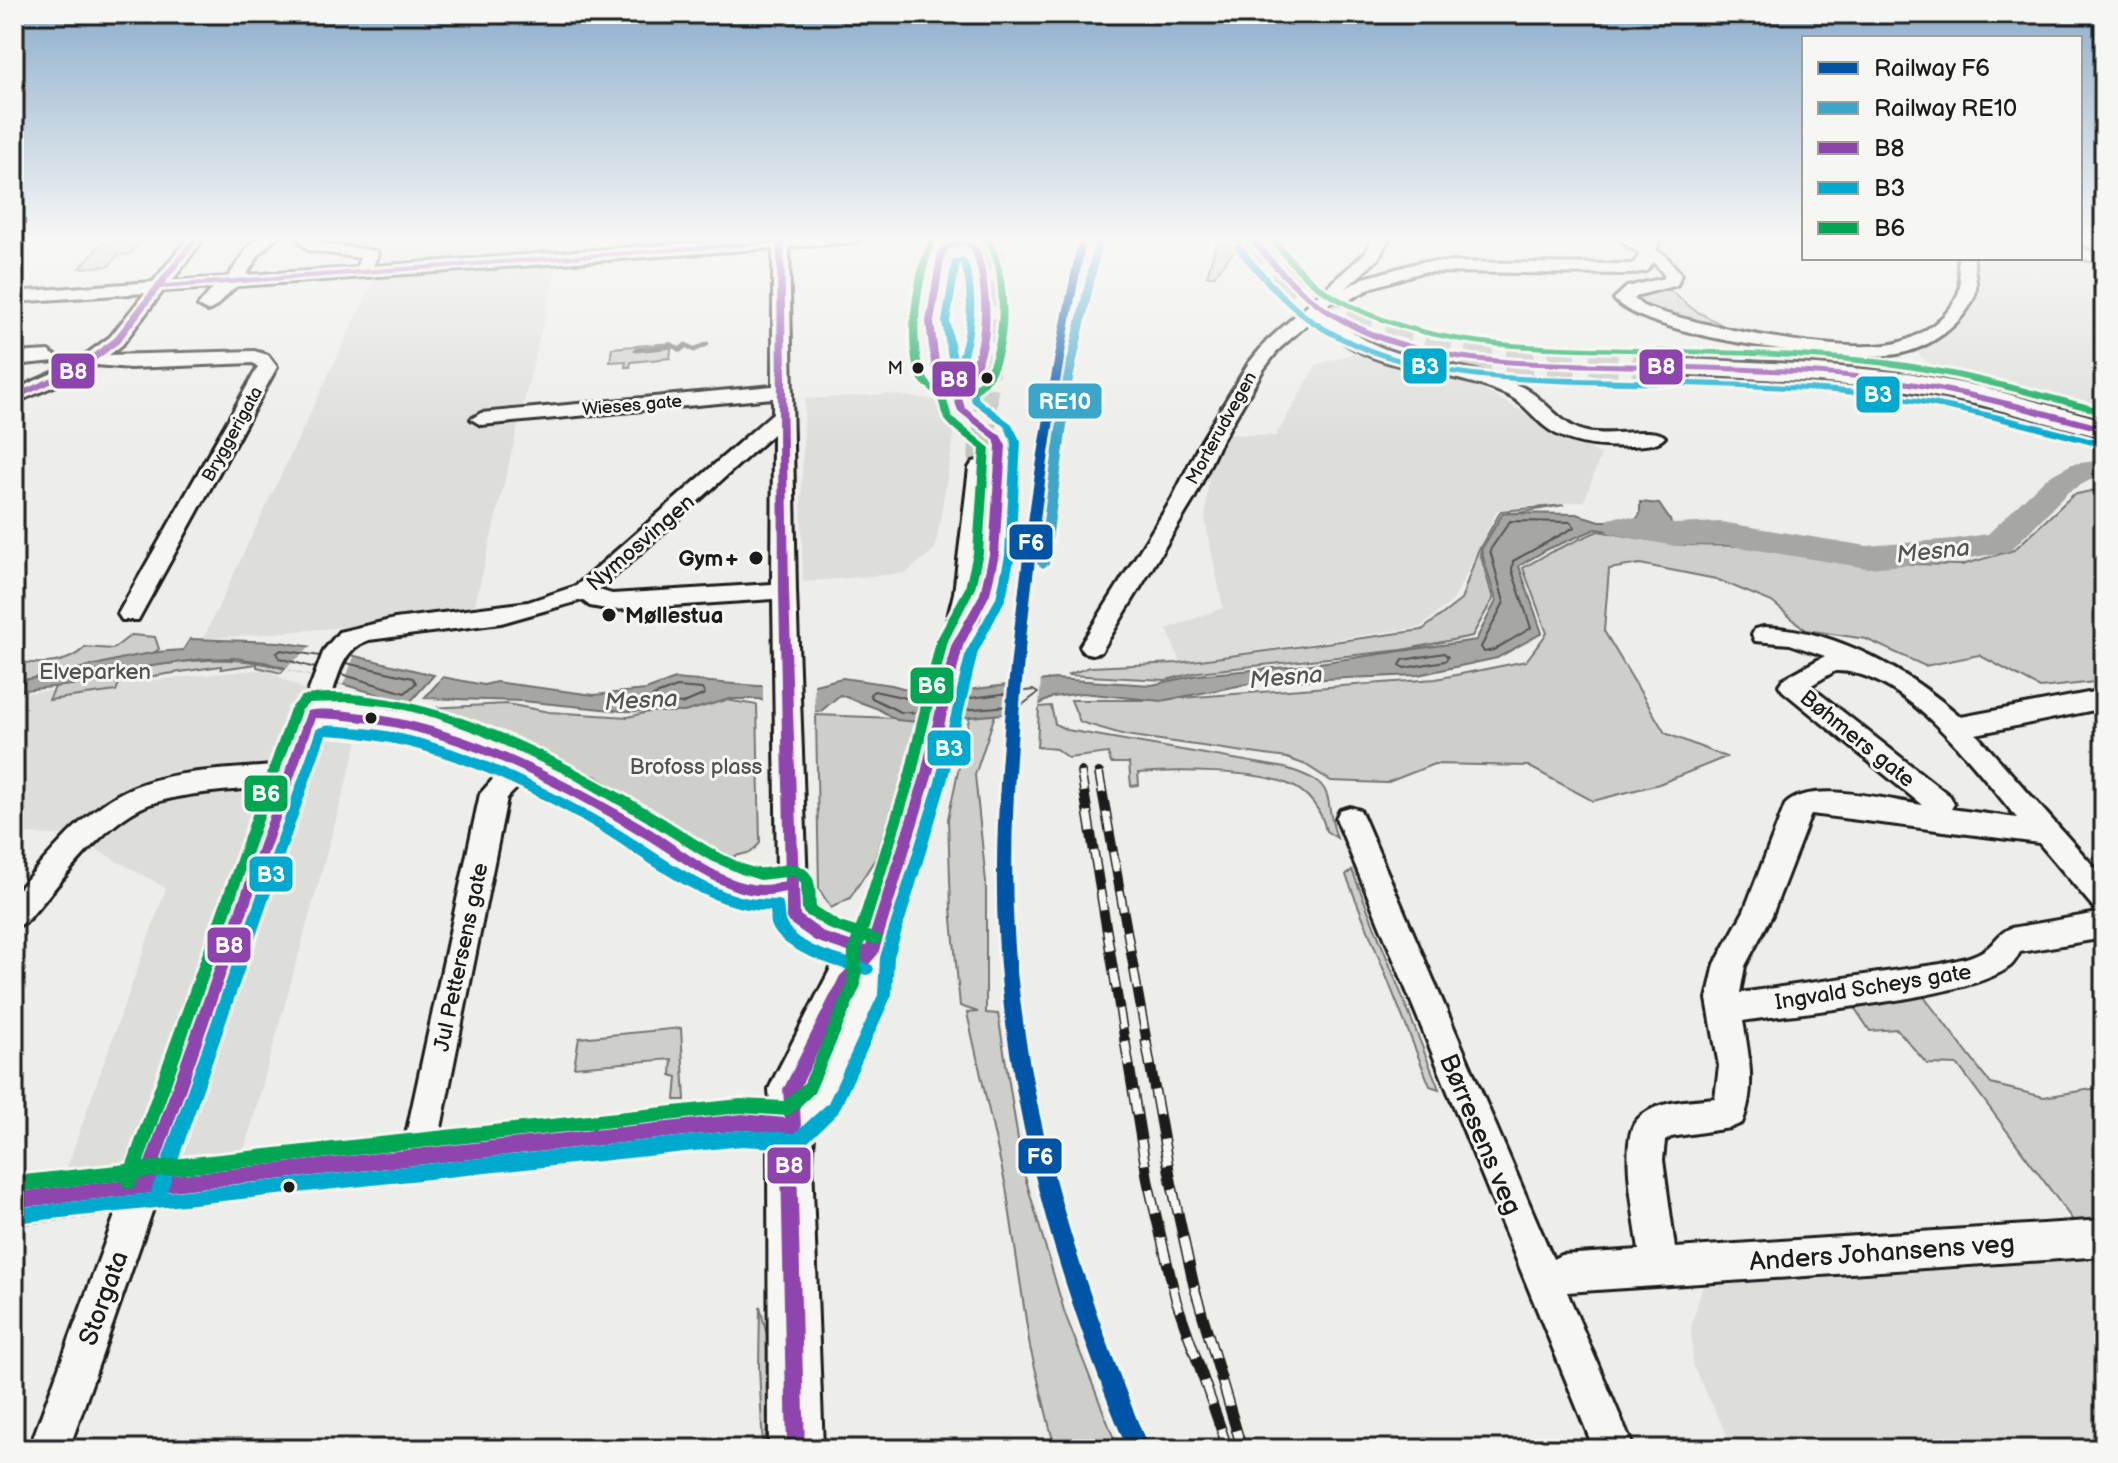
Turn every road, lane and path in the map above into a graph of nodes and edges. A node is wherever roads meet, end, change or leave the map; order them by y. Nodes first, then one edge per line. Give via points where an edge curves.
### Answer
1 (147, 305) edge
2 (781, 305) edge
3 (1317, 305) edge
4 (1319, 305) edge
5 (1632, 305) edge
6 (1961, 305) edge
7 (48, 357) dead end
8 (14, 359) edge
9 (94, 359) junction
10 (1663, 367) tunnel mouth
11 (782, 391) junction
12 (14, 397) edge
13 (782, 415) junction
14 (481, 419) dead end
15 (2090, 426) edge
16 (1655, 437) dead end
17 (983, 468) tunnel mouth
18 (584, 591) junction
19 (784, 591) junction
20 (130, 614) dead end
21 (1764, 635) dead end
22 (1092, 646) dead end
23 (336, 650) joint
24 (1856, 662) junction
25 (2102, 703) edge
26 (311, 714) junction
27 (1956, 728) junction
28 (522, 767) junction
29 (290, 774) junction
30 (1940, 804) dead end
31 (1350, 818) dead end
32 (2046, 833) junction
33 (792, 885) junction
34 (2104, 899) edge
35 (14, 914) edge
36 (2104, 925) edge
37 (871, 954) junction
38 (1725, 1009) junction
39 (793, 1126) junction
40 (418, 1158) junction
41 (144, 1186) junction
42 (14, 1200) edge
43 (2104, 1238) edge
44 (1659, 1267) junction
45 (1545, 1283) junction
46 (49, 1449) edge
47 (796, 1449) edge
48 (1614, 1449) edge

1 - 9 street
2 - 11 street
3 - 22 street, Morterudvegen via 1255,368
4 - 16 street via 1335,332 1351,343 1400,364 1513,391 1564,431 1612,441
5 - 6 street via 1668,320 1839,350 1899,349 1934,333
7 - 8 street
9 - 12 street
9 - 20 street, Bryggerigata via 245,357 261,359 268,367
10 - 15 highway via 1911,382
11 - 13 street
11 - 14 street, Wieses gate
13 - 18 street, Nymosvingen
13 - 19 street
17 - 37 main road via 974,563 957,646 926,777
18 - 19 street via 612,602
18 - 23 street, Nymosvingen via 510,616 366,632 348,638
19 - 33 street
21 - 24 street via 1824,645
23 - 26 street, Storgata
24 - 27 street via 1917,693
24 - 30 street, Bøhmers gate via 1830,663 1792,685
25 - 27 street
26 - 28 street via 354,713 397,723
26 - 29 street, Storgata
27 - 32 street
28 - 33 street via 706,870 757,891
28 - 40 street, Jul Pettersens gate via 494,794
29 - 35 street via 151,792 127,803
29 - 41 street, Storgata
31 - 45 street, Børresens veg
32 - 34 street
32 - 38 street via 1820,802 1803,804 1757,915 1730,964
33 - 37 street via 793,918 811,935
36 - 38 street, Ingvald Scheys gate via 2011,941 2000,957 1980,968 1941,978
37 - 39 main road via 870,989 852,1034 822,1097
38 - 44 street via 1735,1066 1730,1112 1665,1121 1648,1132 1646,1160
39 - 40 main road via 742,1122
39 - 47 main road via 789,1163
40 - 41 main road
41 - 42 main road
41 - 46 street, Storgata
43 - 44 street, Anders Johansens veg
44 - 45 street, Anders Johansens veg via 1561,1274
45 - 48 street, Børresens veg

